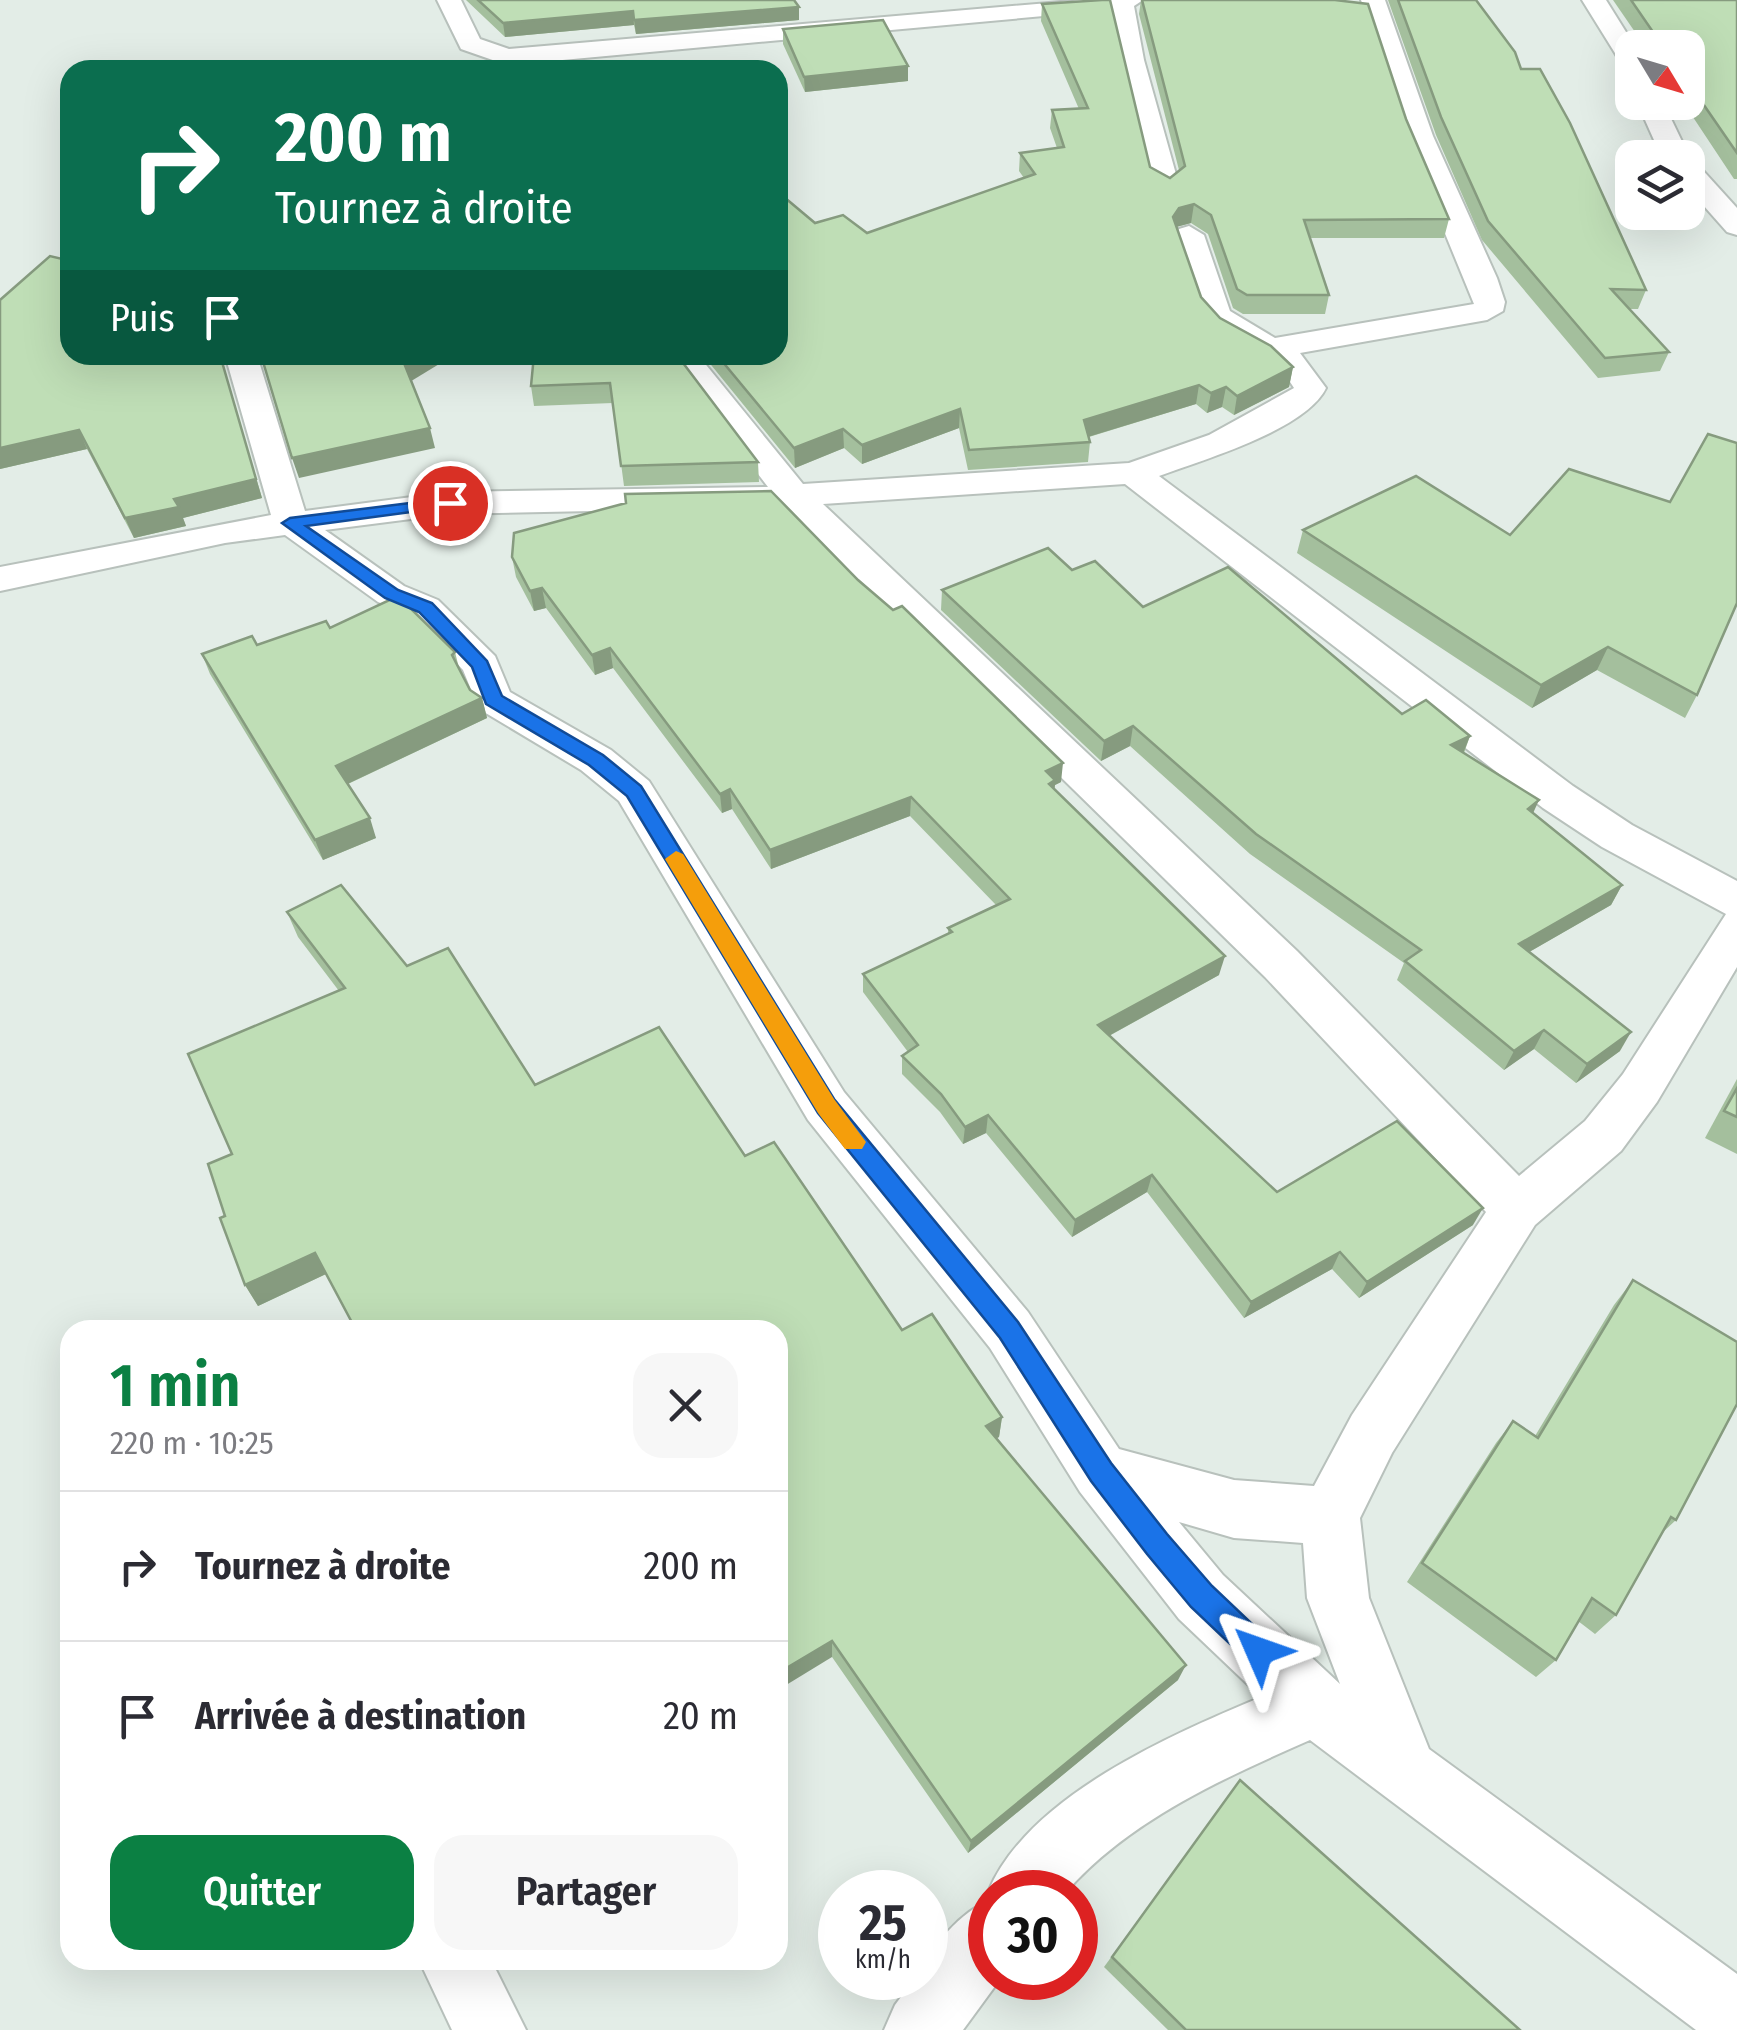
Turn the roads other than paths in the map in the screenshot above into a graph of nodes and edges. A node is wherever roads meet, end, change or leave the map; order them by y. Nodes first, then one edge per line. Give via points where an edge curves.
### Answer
1 (449, 0) edge
2 (1594, 0) edge
3 (1126, 1) edge
4 (1343, 6) edge
5 (1374, 6) edge
6 (1615, 34) edge
7 (505, 60) edge
8 (541, 60) edge
9 (1166, 185) edge
10 (1705, 190) edge
11 (1737, 226) edge
12 (1189, 235) edge
13 (1277, 347) junction
14 (244, 365) edge
15 (689, 365) edge
16 (1133, 473) junction
17 (794, 496) junction
18 (290, 523) junction
19 (0, 578) edge
20 (1737, 901) edge
21 (1737, 928) edge
22 (1517, 1209) junction
23 (1101, 1472) junction
24 (1330, 1516) junction
25 (1316, 1705) junction
26 (1404, 1767) junction
27 (1046, 1870) edge
28 (968, 1964) edge
29 (459, 1970) edge
30 (1737, 2017) edge
31 (490, 2030) edge
32 (920, 2030) edge

1 - 7 street via 470,44
2 - 6 street
3 - 8 street
3 - 9 street via 1130,60
4 - 5 street
5 - 13 street via 1419,136 1490,302 1487,311
10 - 11 street
12 - 13 street via 1217,315
13 - 16 street via 1305,378 1305,398 1222,442
14 - 18 street
15 - 17 street
16 - 17 street
16 - 20 street via 1558,796 1616,836
17 - 18 street via 661,504 450,503
17 - 22 street via 1281,964
18 - 19 street
18 - 23 street via 391,594 426,608 481,665 493,700 596,760 634,791 826,1106 1009,1330
21 - 22 street via 1640,1088 1603,1136
22 - 24 street via 1372,1434
23 - 24 street via 1234,1508
23 - 25 street via 1201,1596
24 - 26 street via 1338,1598
25 - 26 street
25 - 27 street via 1201,1755 1114,1806
26 - 30 street
28 - 32 street
29 - 31 street

